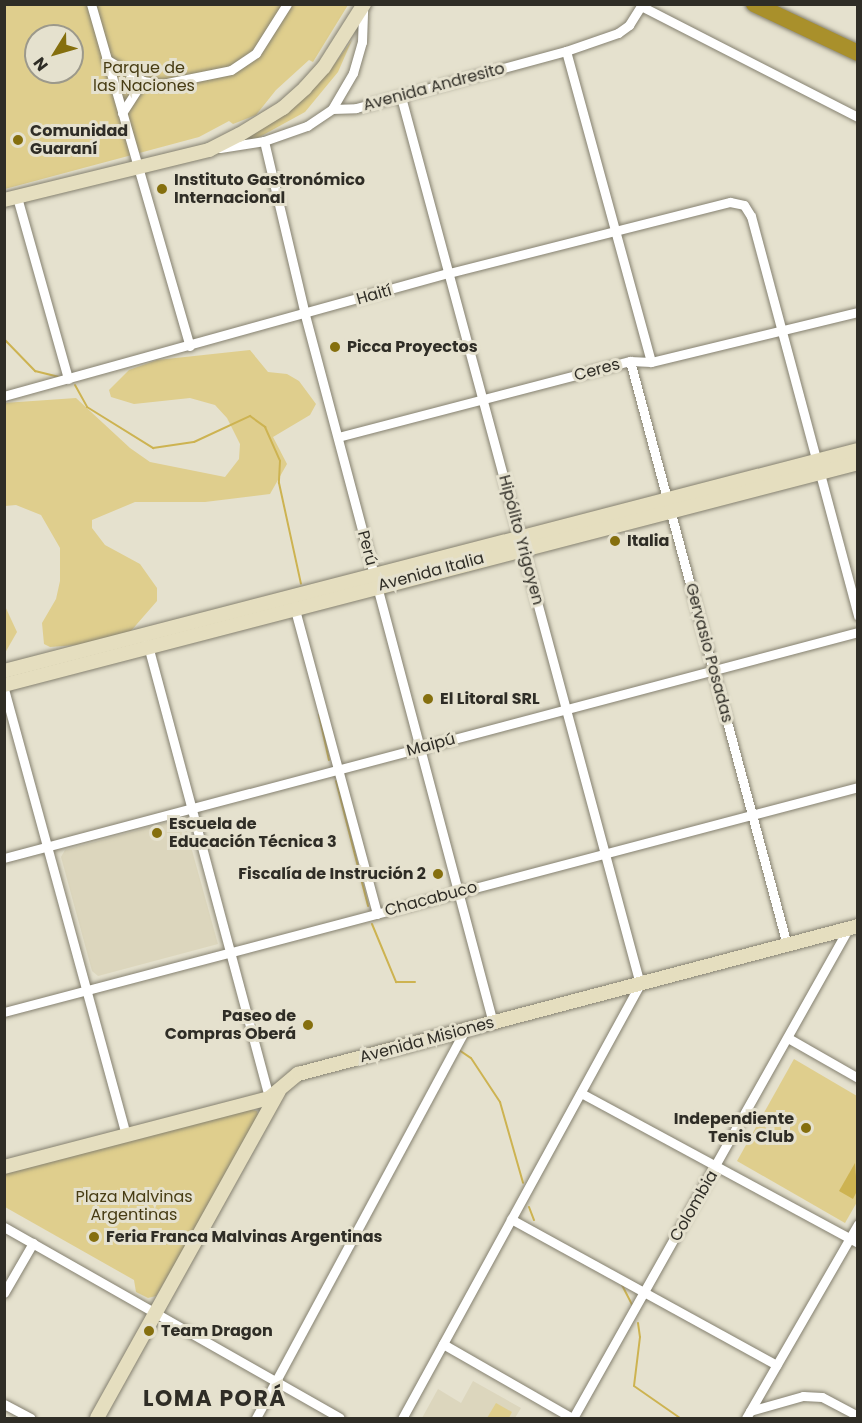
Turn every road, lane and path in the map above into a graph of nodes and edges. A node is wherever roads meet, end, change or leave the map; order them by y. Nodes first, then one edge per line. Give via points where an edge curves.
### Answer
1 (91, 4) edge
2 (287, 4) edge
3 (754, 4) edge
4 (642, 5) edge
5 (363, 6) edge
6 (566, 51) junction
7 (858, 53) edge
8 (106, 60) junction
9 (143, 81) junction
10 (401, 97) junction
11 (332, 109) junction
12 (122, 113) junction
13 (858, 117) edge
14 (264, 141) junction
15 (209, 150) junction
16 (137, 168) junction
17 (11, 199) edge
18 (614, 232) junction
19 (449, 273) junction
20 (858, 312) edge
21 (306, 315) junction
22 (782, 330) junction
23 (190, 346) junction
24 (630, 361) junction
25 (651, 362) junction
26 (68, 379) junction
27 (4, 396) edge
28 (483, 400) junction
29 (338, 437) junction
30 (858, 450) edge
31 (858, 463) edge
32 (818, 466) junction
33 (669, 504) junction
34 (521, 542) junction
35 (376, 580) junction
36 (293, 602) junction
37 (858, 616) edge
38 (858, 632) edge
39 (146, 640) junction
40 (713, 670) junction
41 (4, 671) edge
42 (4, 687) edge
43 (566, 709) junction
44 (420, 748) junction
45 (338, 770) junction
46 (858, 787) edge
47 (191, 808) junction
48 (752, 815) junction
49 (48, 846) junction
50 (605, 854) junction
51 (4, 858) edge
52 (458, 892) junction
53 (376, 914) junction
54 (853, 928) edge
55 (787, 945) junction
56 (230, 952) junction
57 (640, 984) junction
58 (87, 990) junction
59 (4, 1012) edge
60 (492, 1023) junction
61 (465, 1030) junction
62 (788, 1038) junction
63 (858, 1078) edge
64 (581, 1092) junction
65 (273, 1099) junction
66 (126, 1135) junction
67 (717, 1166) junction
68 (4, 1167) edge
69 (511, 1219) junction
70 (858, 1224) edge
71 (4, 1227) edge
72 (853, 1240) edge
73 (33, 1243) junction
74 (4, 1293) edge
75 (645, 1293) junction
76 (156, 1314) junction
77 (443, 1344) junction
78 (777, 1365) junction
79 (276, 1382) junction
80 (4, 1404) edge
81 (748, 1415) edge
82 (852, 1416) edge
83 (30, 1419) edge
84 (97, 1419) edge
85 (256, 1419) edge
86 (340, 1419) edge
87 (402, 1419) edge
88 (573, 1419) edge

1 - 8 street
2 - 9 street via 256,54 231,70 172,83
3 - 7 highway
4 - 6 street, Avenida Andresito via 618,33
4 - 13 street
5 - 11 street via 362,42 353,73
5 - 15 main road via 324,67 305,88 261,123
6 - 10 street, Avenida Andresito
6 - 18 street
8 - 9 street
8 - 12 street
9 - 12 street
10 - 11 street, Avenida Andresito via 356,108
10 - 19 street, Hipólito Yrigoyen
11 - 14 street, Avenida Andresito via 307,126
12 - 16 street
14 - 15 street, Avenida Andresito
14 - 21 street, Perú
15 - 16 main road, Avenida Andresito
16 - 17 main road, Avenida Andresito
16 - 23 street
17 - 26 street
18 - 19 street, Haití
18 - 22 street, Haití via 730,202 744,205 751,216
18 - 25 street
19 - 21 street, Haití
19 - 28 street, Hipólito Yrigoyen
20 - 22 street, Ceres
21 - 23 street, Haití
21 - 29 street, Perú
22 - 25 street, Ceres
22 - 32 street
23 - 26 street, Haití
24 - 25 street, Ceres
24 - 28 street, Ceres
24 - 33 street, Gervasio Posadas
26 - 27 street, Haití
28 - 29 street, Ceres
28 - 34 street, Hipólito Yrigoyen
29 - 35 street, Perú
30 - 32 main road, Avenida Italia
31 - 32 main road, Avenida Italia
32 - 33 main road, Avenida Italia
32 - 37 street
33 - 34 main road, Avenida Italia
33 - 40 street, Gervasio Posadas
34 - 35 main road, Avenida Italia
34 - 43 street, Hipólito Yrigoyen
35 - 36 main road, Avenida Italia
35 - 44 street, Perú
36 - 39 main road, Avenida Italia
36 - 45 street
38 - 40 street, Maipú
39 - 41 main road, Avenida Italia
39 - 42 main road, Avenida Italia
39 - 47 street
40 - 43 street, Maipú
40 - 48 street, Gervasio Posadas
42 - 49 street
43 - 44 street, Maipú
43 - 50 street, Hipólito Yrigoyen
44 - 45 street, Maipú
44 - 52 street, Perú
45 - 47 street, Maipú
45 - 53 street
46 - 48 street, Chacabuco
47 - 49 street, Maipú
47 - 56 street
48 - 50 street, Chacabuco
48 - 55 street, Gervasio Posadas
49 - 51 street, Maipú
49 - 58 street
50 - 52 street, Chacabuco
50 - 57 street, Hipólito Yrigoyen
52 - 53 street, Chacabuco
52 - 60 street, Perú
53 - 56 street, Chacabuco
54 - 55 main road, Avenida Misiones
54 - 62 street, Colombia
55 - 57 main road, Avenida Misiones
56 - 58 street, Chacabuco
56 - 65 street
57 - 60 main road, Avenida Misiones
57 - 64 street
58 - 59 street, Chacabuco
58 - 66 street
60 - 61 main road, Avenida Misiones
61 - 65 main road, Avenida Misiones via 298,1074
61 - 79 street
62 - 63 street
62 - 67 street, Colombia
64 - 67 street
64 - 69 street
65 - 66 main road, Avenida Misiones
65 - 76 main road
66 - 68 main road, Avenida Misiones
67 - 72 street
67 - 75 street, Colombia
69 - 75 street
69 - 77 street
70 - 72 street
71 - 73 street
72 - 78 street
73 - 74 street
73 - 76 street
75 - 78 street
75 - 88 street, Colombia
76 - 79 street
76 - 84 main road
77 - 87 street
77 - 88 street
78 - 81 street
79 - 85 street
79 - 86 street
80 - 83 street
81 - 82 street via 803,1396 822,1397

